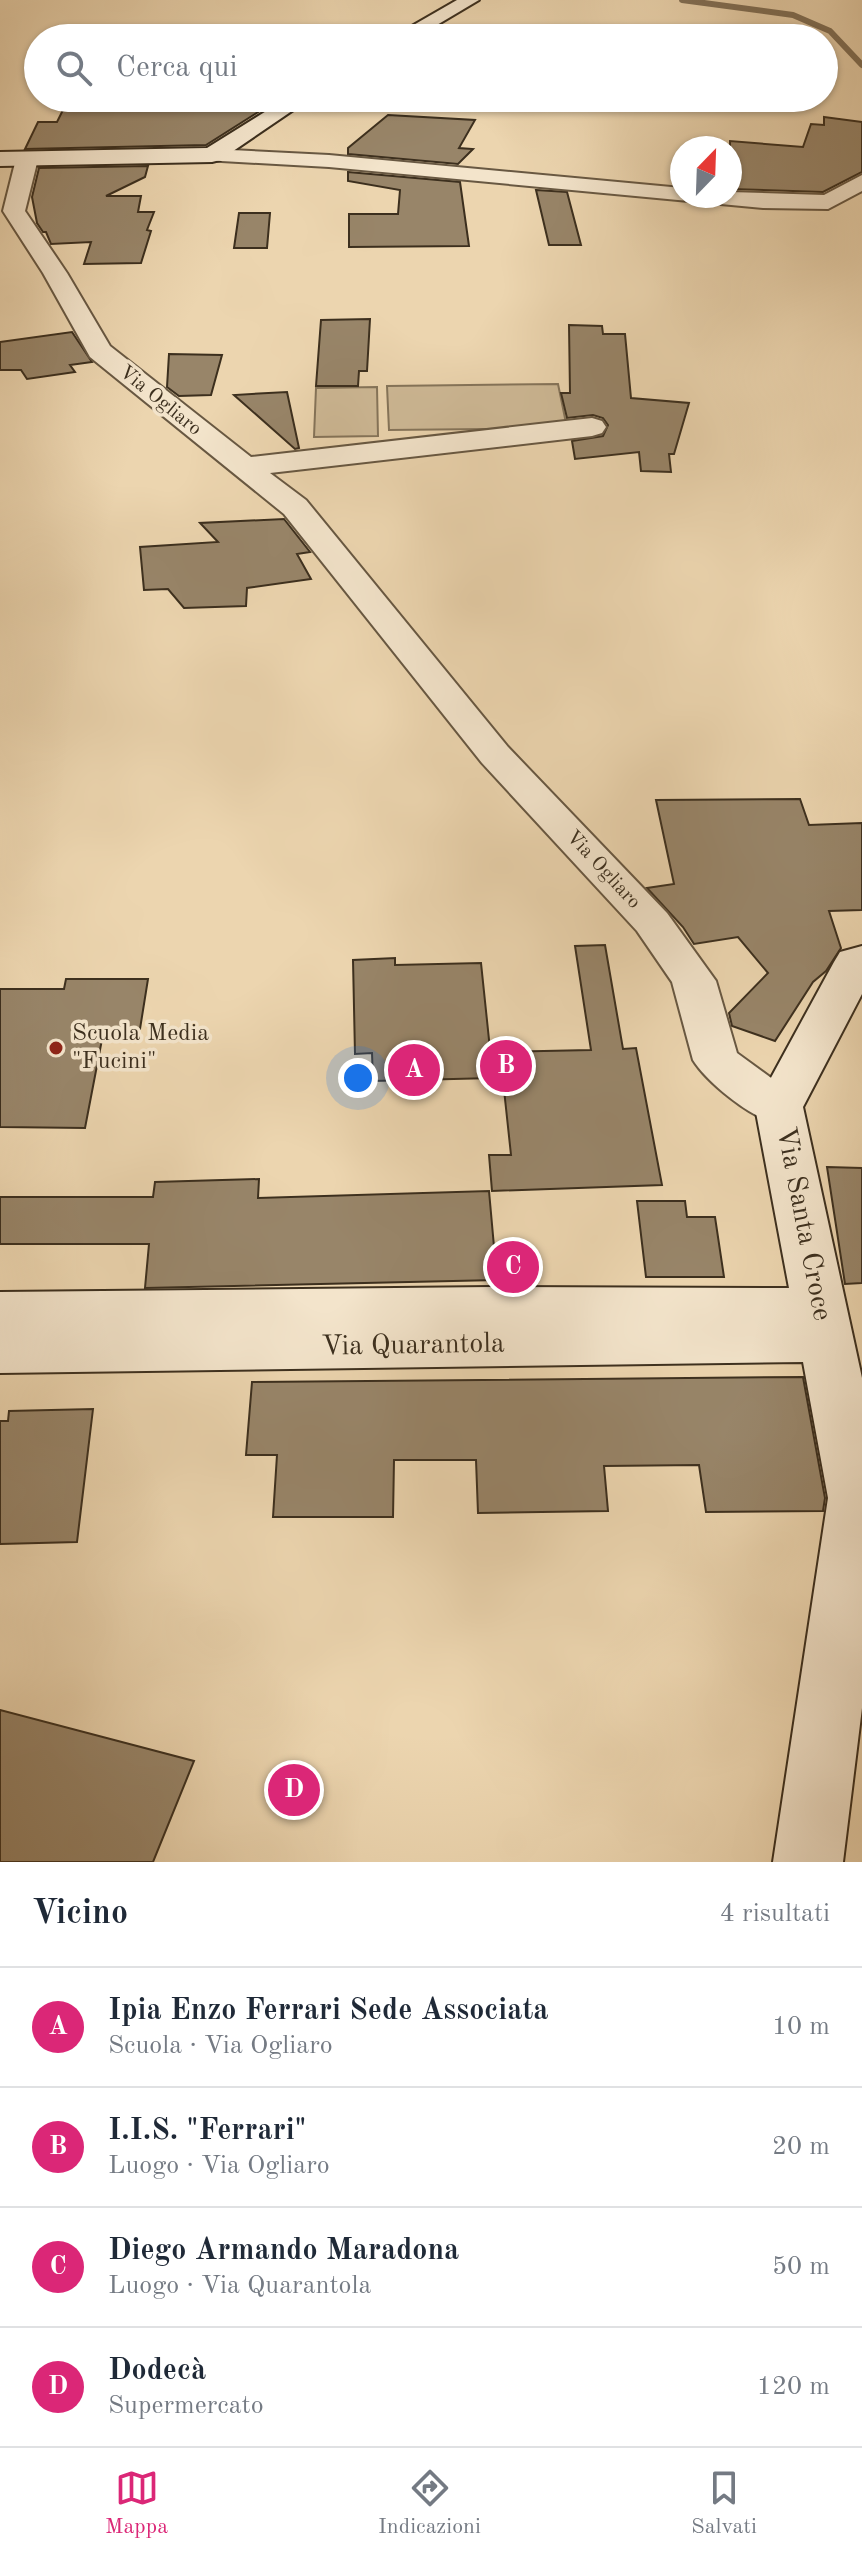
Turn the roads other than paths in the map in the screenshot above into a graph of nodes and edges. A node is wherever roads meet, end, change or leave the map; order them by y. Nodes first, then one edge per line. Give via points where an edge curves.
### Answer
1 (470, 0) edge
2 (428, 24) edge
3 (280, 112) edge
4 (219, 152) junction
5 (13, 159) edge
6 (862, 182) edge
7 (670, 194) edge
8 (742, 199) edge
9 (592, 427) dead end
10 (242, 467) junction
11 (862, 960) edge
12 (779, 1107) junction
13 (0, 1312) edge
14 (822, 1325) junction
15 (0, 1352) edge
16 (808, 1862) edge

1 - 2 street
3 - 4 street
4 - 5 street, Via Ogliaro
4 - 7 street, Via Ogliaro
5 - 10 street, Via Ogliaro via 14,211 99,351
6 - 8 street via 828,202
9 - 10 street
10 - 12 street, Via Ogliaro via 295,507 495,755 652,922 694,981 716,1060
11 - 12 street via 856,962
12 - 14 street, Via Santa Croce
13 - 14 street via 491,1307
14 - 15 street, Via Quarantola
14 - 16 street, Via Santa Croce via 858,1498

